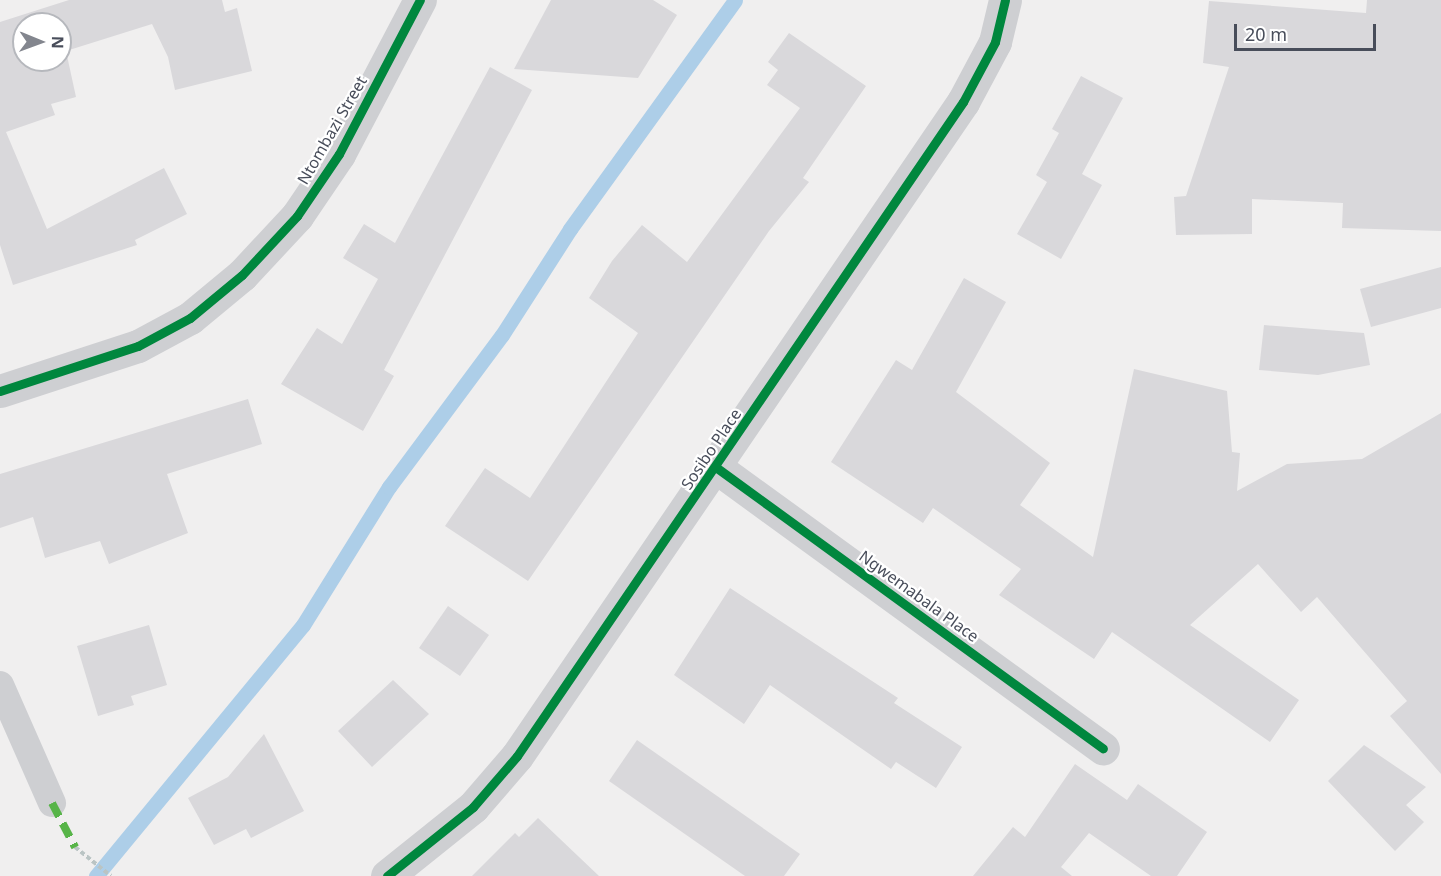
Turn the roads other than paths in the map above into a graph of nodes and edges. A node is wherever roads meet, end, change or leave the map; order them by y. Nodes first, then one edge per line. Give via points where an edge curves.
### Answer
1 (420, 0) edge
2 (1005, 0) edge
3 (0, 391) edge
4 (717, 468) junction
5 (0, 686) edge
6 (1103, 748) dead end
7 (52, 803) dead end
8 (387, 876) edge

1 - 3 street, Ntombazi Street via 339,154 297,216 242,274 190,318 138,346
2 - 4 street, Sosibo Place via 995,42 963,102
4 - 6 street, Ngwemabala Place
4 - 8 street, Sosibo Place via 517,756 473,807
5 - 7 lane

